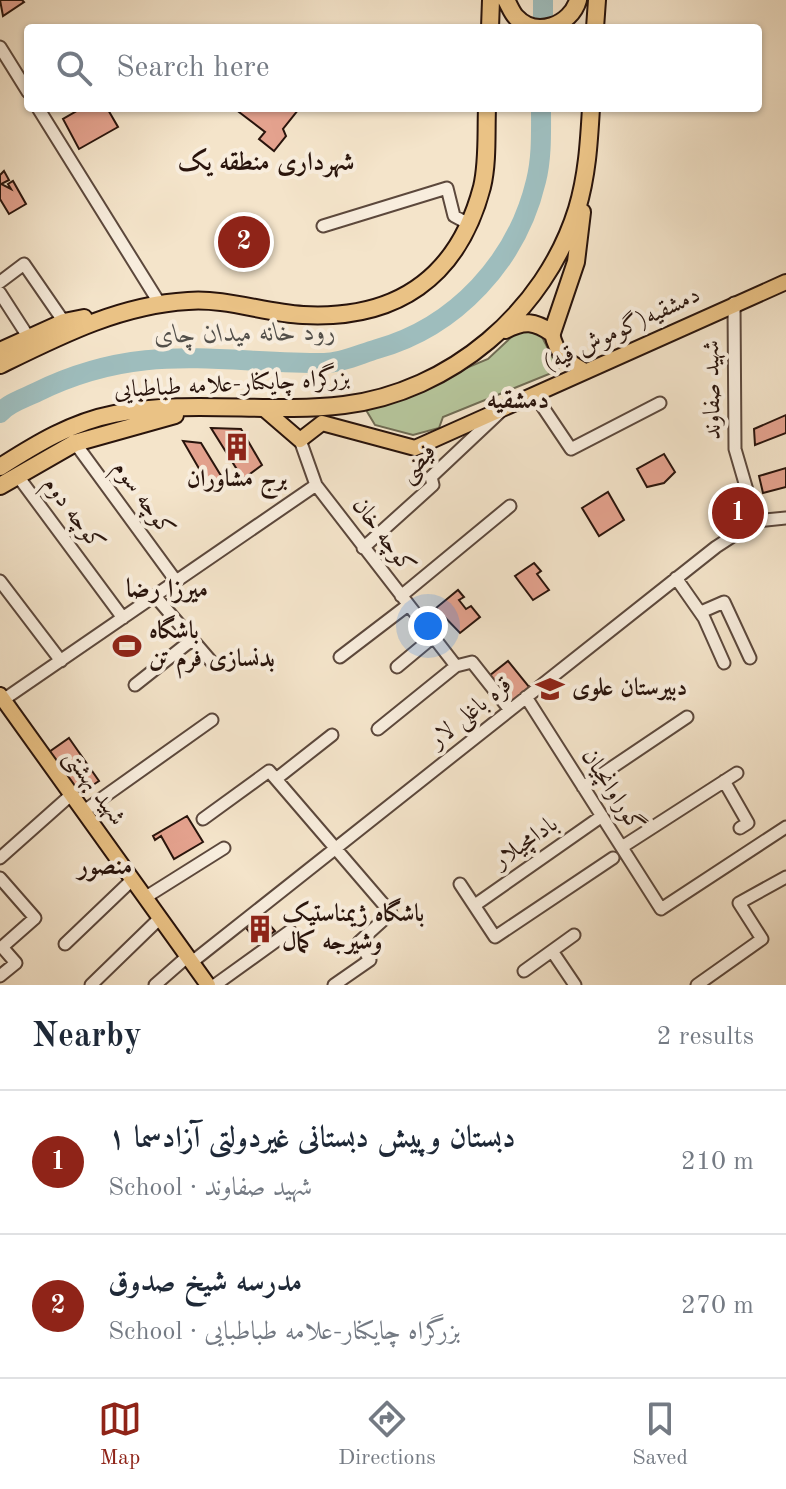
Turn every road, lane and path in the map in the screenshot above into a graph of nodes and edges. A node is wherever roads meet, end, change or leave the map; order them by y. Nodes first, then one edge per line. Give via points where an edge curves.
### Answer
1 (491, 0) edge
2 (506, 0) edge
3 (597, 0) edge
4 (576, 5) edge
5 (490, 24) edge
6 (525, 24) edge
7 (559, 24) edge
8 (595, 24) edge
9 (0, 47) edge
10 (24, 86) edge
11 (40, 112) edge
12 (487, 112) edge
13 (494, 112) edge
14 (582, 112) edge
15 (591, 112) edge
16 (485, 146) junction
17 (588, 161) junction
18 (469, 224) junction
19 (323, 226) dead end
20 (0, 282) edge
21 (786, 282) edge
22 (0, 293) edge
23 (734, 303) junction
24 (160, 304) junction
25 (117, 312) junction
26 (64, 322) junction
27 (500, 332) junction
28 (552, 333) junction
29 (29, 338) junction
30 (0, 351) edge
31 (0, 365) edge
32 (585, 371) junction
33 (534, 394) junction
34 (660, 403) dead end
35 (505, 408) junction
36 (264, 409) junction
37 (190, 410) junction
38 (300, 440) junction
39 (75, 443) junction
40 (0, 467) edge
41 (17, 475) junction
42 (316, 485) junction
43 (0, 486) edge
44 (510, 506) dead end
45 (786, 518) edge
46 (756, 521) junction
47 (363, 548) junction
48 (676, 578) junction
49 (0, 581) edge
50 (176, 581) junction
51 (155, 596) junction
52 (404, 601) junction
53 (701, 612) junction
54 (123, 618) junction
55 (433, 637) junction
56 (193, 639) junction
57 (340, 657) dead end
58 (750, 658) dead end
59 (61, 661) junction
60 (724, 663) dead end
61 (456, 666) junction
62 (216, 667) dead end
63 (397, 667) dead end
64 (135, 685) dead end
65 (526, 697) junction
66 (1, 699) edge
67 (510, 710) junction
68 (687, 717) dead end
69 (212, 720) dead end
70 (378, 729) dead end
71 (332, 735) dead end
72 (737, 773) dead end
73 (276, 779) junction
74 (724, 781) junction
75 (583, 787) junction
76 (72, 794) junction
77 (84, 811) junction
78 (602, 816) junction
79 (203, 819) dead end
80 (786, 827) edge
81 (740, 828) dead end
82 (622, 847) junction
83 (224, 848) dead end
84 (335, 850) junction
85 (0, 858) edge
86 (613, 858) dead end
87 (786, 877) edge
88 (0, 878) edge
89 (133, 879) junction
90 (460, 884) dead end
91 (146, 897) junction
92 (475, 905) junction
93 (160, 918) junction
94 (290, 931) dead end
95 (574, 935) dead end
96 (65, 944) dead end
97 (552, 951) junction
98 (190, 959) junction
99 (524, 971) dead end
100 (0, 976) edge
101 (91, 985) edge
102 (155, 985) edge
103 (208, 985) edge
104 (215, 985) edge
105 (334, 985) edge
106 (575, 985) edge
107 (697, 985) edge

1 - 5 highway
2 - 6 highway
3 - 8 highway
4 - 7 highway
9 - 10 street
11 - 24 street
12 - 16 highway
13 - 16 highway
14 - 17 highway
15 - 17 highway, بزرگراه چایکنار-علامه طباطبایی
16 - 18 highway via 483,184
17 - 27 highway, بزرگراه چایکنار-علامه طباطبایی via 576,212 559,249 536,289
17 - 28 highway via 576,262
18 - 19 street via 454,216 447,188
18 - 24 highway via 449,260 424,286 353,315 302,315 192,300
20 - 26 street via 24,264
21 - 23 main road, دمشقیه(گوموش قیه)
22 - 29 street
23 - 32 main road, دمشقیه(گوموش قیه)
23 - 46 street, شهید صفاوند via 735,449
24 - 25 highway
25 - 26 highway
25 - 31 highway
26 - 29 highway
27 - 28 highway via 522,322 537,323
27 - 36 highway, بزرگراه چایکنار-علامه طباطبایی via 467,359 385,396 344,405
28 - 32 main road via 555,348
29 - 30 highway
32 - 33 main road, دمشقیه(گوموش قیه)
33 - 34 street via 571,449
33 - 35 main road, دمشقیه(گوموش قیه)
35 - 38 main road, دمشقیه(گوموش قیه) via 415,448 322,423
35 - 47 street, فیضی via 431,477 433,485
36 - 37 highway, بزرگراه چایکنار-علامه طباطبایی
36 - 38 main road
37 - 39 highway
37 - 40 highway, بزرگراه چایکنار-علامه طباطبایی via 114,414 63,431
38 - 42 street, کوچه خان
39 - 41 highway
39 - 50 street, کوچه سوم
41 - 43 highway
41 - 54 street, کوچه دوم
42 - 47 street, کوچه خان
42 - 50 street
44 - 52 street
45 - 46 street, قره باغلی لار
46 - 48 street, قره باغلی لار
47 - 52 street, کوچه خان
48 - 53 street
48 - 65 street, قره باغلی لار
49 - 59 street
50 - 51 street
51 - 54 street
51 - 56 street
52 - 55 street, کوچه خان
52 - 57 street
53 - 58 street via 724,602
53 - 60 street
54 - 59 street
55 - 61 street, کوچه خان
55 - 63 street
56 - 62 street
56 - 64 street
59 - 66 street
61 - 67 street, کوچه خان via 472,662
61 - 70 street
65 - 67 street, قره باغلی لار
65 - 75 street, گوراوانچیان
66 - 76 main road, شهید بهشتى
67 - 84 street, قره باغلی لار
68 - 75 street
69 - 77 street
71 - 73 street
72 - 74 street
73 - 79 street via 269,771
73 - 84 street
74 - 81 street via 748,823
74 - 82 street
75 - 78 street, گوراوانچیان
76 - 77 main road, شهید بهشتى
76 - 85 street
77 - 89 main road, شهید بهشتى
78 - 82 street, گوراوانچیان
78 - 92 street, بادامچیلار
80 - 82 street, گوراوانچیان via 661,909
83 - 91 street
84 - 98 street, قره باغلی لار
84 - 105 street via 391,913 359,942 370,960
86 - 92 street via 495,937
87 - 107 street via 739,903 762,939
88 - 100 street via 35,918 2,947 16,963
89 - 91 main road, شهید بهشتى
89 - 96 street
90 - 92 street
91 - 93 main road, شهید بهشتى
93 - 98 main road, شهید بهشتى
93 - 101 street
94 - 104 street
95 - 97 street
97 - 99 street
97 - 106 street
98 - 102 street, قره باغلی لار
98 - 103 main road, شهید بهشتى

